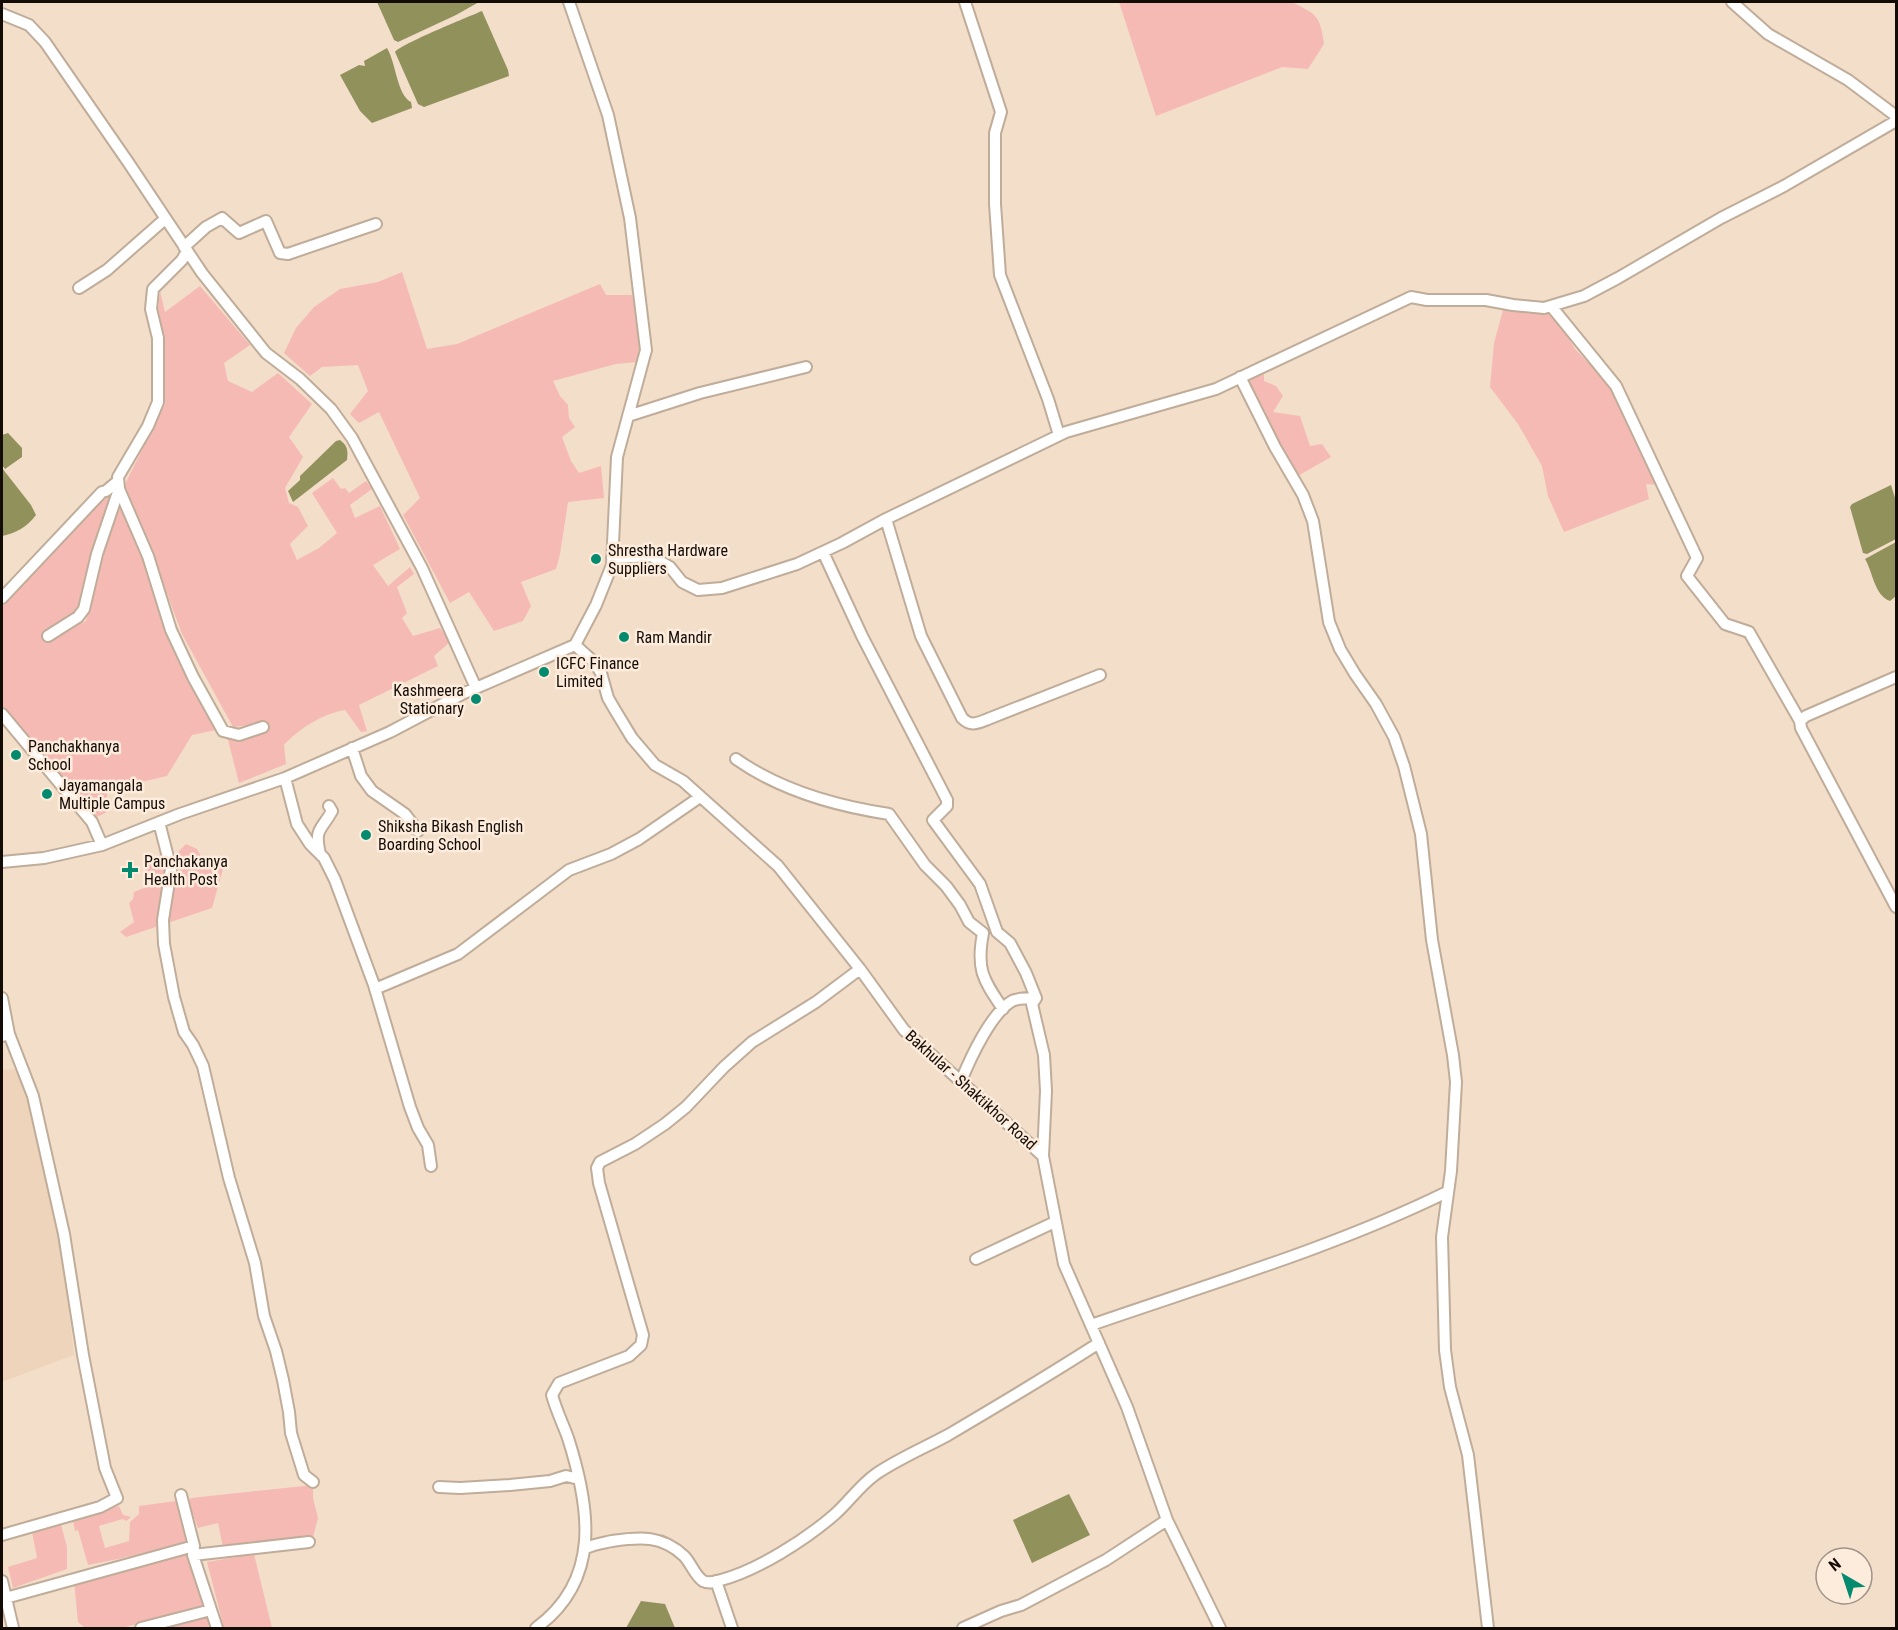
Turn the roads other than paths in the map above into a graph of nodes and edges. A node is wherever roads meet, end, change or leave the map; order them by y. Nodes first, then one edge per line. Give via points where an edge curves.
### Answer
1 (569, 2) edge
2 (965, 2) edge
3 (1732, 2) edge
4 (2, 14) edge
5 (1896, 116) edge
6 (1896, 121) edge
7 (165, 219) junction
8 (376, 224) dead end
9 (185, 249) junction
10 (79, 288) dead end
11 (1551, 306) junction
12 (806, 366) dead end
13 (1240, 377) junction
14 (628, 416) junction
15 (1059, 435) junction
16 (118, 485) junction
17 (886, 519) junction
18 (823, 552) junction
19 (612, 558) junction
20 (2, 598) edge
21 (48, 636) dead end
22 (575, 645) junction
23 (1100, 675) dead end
24 (1896, 677) edge
25 (476, 688) junction
26 (2, 714) edge
27 (1800, 721) junction
28 (262, 727) dead end
29 (352, 748) junction
30 (736, 759) dead end
31 (285, 778) junction
32 (700, 797) junction
33 (329, 806) dead end
34 (159, 822) junction
35 (418, 831) dead end
36 (102, 844) junction
37 (321, 855) junction
38 (2, 862) edge
39 (1896, 907) edge
40 (860, 969) junction
41 (375, 989) junction
42 (2, 998) edge
43 (1036, 998) junction
44 (1003, 1009) junction
45 (5, 1035) edge
46 (961, 1081) junction
47 (1043, 1156) junction
48 (431, 1166) dead end
49 (1447, 1192) junction
50 (1055, 1222) junction
51 (976, 1259) dead end
52 (1091, 1325) junction
53 (1099, 1343) junction
54 (579, 1479) junction
55 (313, 1482) dead end
56 (439, 1487) dead end
57 (181, 1496) dead end
58 (1167, 1520) junction
59 (2, 1534) edge
60 (309, 1542) dead end
61 (586, 1548) junction
62 (194, 1551) junction
63 (2, 1581) edge
64 (716, 1581) junction
65 (3, 1598) edge
66 (212, 1610) junction
67 (13, 1629) edge
68 (141, 1629) edge
69 (217, 1629) edge
70 (536, 1629) edge
71 (732, 1629) edge
72 (963, 1629) edge
73 (1220, 1629) edge
74 (1488, 1629) edge

1 - 14 street via 608,115 630,218 646,350
2 - 15 street via 1001,112 995,133 1000,275
3 - 5 street via 1768,34 1848,80
4 - 7 street via 29,25 45,42
6 - 11 street via 1618,278 1584,296
7 - 9 street
7 - 10 street via 107,270
8 - 9 street via 288,254 280,253 266,221 239,233 222,218 206,226
9 - 16 street via 182,260 153,289 158,402 118,477
9 - 25 street via 266,353 308,386 352,438 422,568
11 - 13 street via 1411,297
11 - 27 street via 1616,387 1696,558 1687,576 1725,624 1749,632
12 - 14 street
13 - 15 street via 1216,389
13 - 49 street via 1303,495 1313,522 1329,622 1340,649 1394,737 1413,799 1456,1082
14 - 19 street via 617,457
15 - 17 street
16 - 20 street via 102,492
16 - 21 street via 84,609
16 - 28 street via 148,556 171,630 223,731 239,735
17 - 18 street
17 - 23 street via 921,636 968,724
18 - 19 street via 722,588 698,590 651,556
18 - 43 street via 866,646 947,800 947,806 933,820 980,884 997,932 1010,943
19 - 22 street via 596,604
22 - 25 street
22 - 32 street, Bakhular - Shaktikhor Road via 595,663 608,698 638,745 655,765 683,781
24 - 27 street
25 - 29 street
26 - 36 street via 92,822
27 - 39 street
29 - 31 street
29 - 35 street via 361,776 372,791 405,814
30 - 44 street via 799,792 889,814 969,922 983,933 979,955 982,975
31 - 34 street
31 - 37 street via 297,824
32 - 40 street, Bakhular - Shaktikhor Road via 778,866
32 - 41 street via 639,839 569,870 458,954
33 - 37 street via 332,811 318,833
34 - 36 street
34 - 55 street via 171,869 163,920 174,997 184,1032 203,1066 229,1178 255,1263 264,1316 290,1412 291,1433 304,1475
36 - 38 street via 44,858
37 - 41 street via 335,880
40 - 46 street, Bakhular - Shaktikhor Road via 904,1030
40 - 54 street via 752,1042 665,1124 600,1162 599,1183 643,1335 641,1346 629,1356 555,1386 552,1395
41 - 48 street via 410,1107 428,1145
42 - 45 street
43 - 44 street via 1013,1000
43 - 47 street via 1032,1004 1044,1055 1046,1091
44 - 46 street via 969,1060
45 - 59 street via 33,1096 64,1234 105,1468 117,1498 100,1507
46 - 47 street, Bakhular - Shaktikhor Road
47 - 50 street, Bakhular - Shaktikhor Road
49 - 52 street via 1319,1245
49 - 74 street via 1442,1237 1445,1350 1450,1387 1468,1455
50 - 51 street
50 - 52 street, Bakhular - Shaktikhor Road via 1064,1264
52 - 53 street, Bakhular - Shaktikhor Road
53 - 58 street, Bakhular - Shaktikhor Road via 1127,1407
53 - 64 street via 878,1473 856,1490 836,1514 787,1548 743,1572
54 - 56 street via 566,1476 510,1485
54 - 61 street
57 - 62 street
58 - 72 street via 1106,1560 1028,1601
58 - 73 street, Bakhular - Shaktikhor Road
60 - 62 street
61 - 64 street via 640,1537 658,1540 689,1561 705,1582
61 - 70 street via 570,1593
62 - 65 street
62 - 66 street
63 - 65 street
64 - 71 street
65 - 67 street
66 - 68 street
66 - 69 street

